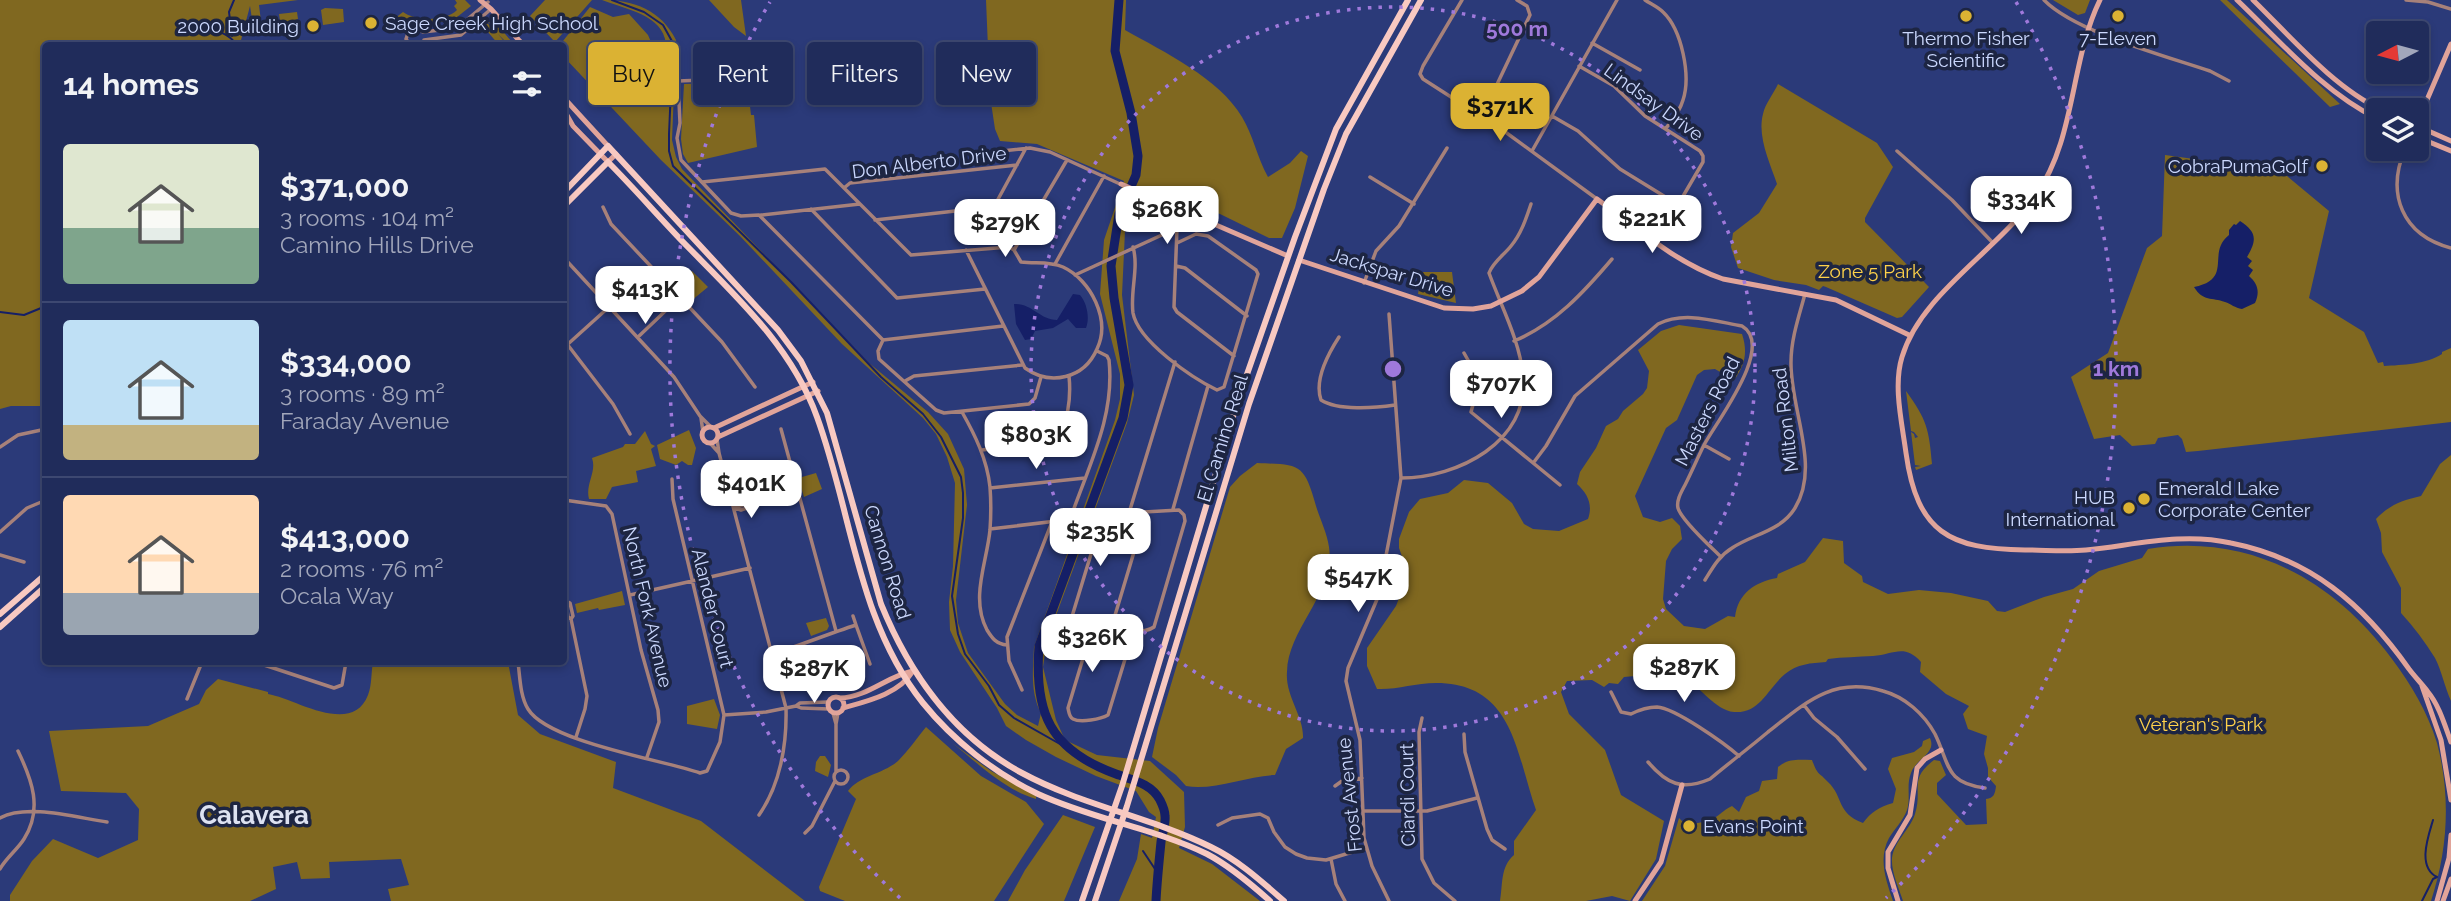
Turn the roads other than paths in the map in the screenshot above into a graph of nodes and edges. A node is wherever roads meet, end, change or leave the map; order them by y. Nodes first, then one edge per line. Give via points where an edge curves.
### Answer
1 (1408, 0) edge
2 (1421, 0) edge
3 (1462, 0) edge
4 (1517, 0) edge
5 (1617, 0) edge
6 (1645, 0) edge
7 (2044, 0) edge
8 (2100, 0) edge
9 (2237, 0) edge
10 (2253, 0) edge
11 (2406, 0) edge
12 (485, 2) edge
13 (491, 9) junction
14 (2451, 9) edge
15 (2088, 27) junction
16 (423, 32) junction
17 (424, 40) joint
18 (408, 42) edge
19 (520, 42) edge
20 (1592, 43) junction
21 (2451, 44) edge
22 (1579, 66) junction
23 (1640, 70) dead end
24 (693, 80) edge
25 (2229, 81) dead end
26 (2428, 98) edge
27 (2366, 100) edge
28 (567, 101) edge
29 (2366, 112) edge
30 (567, 115) edge
31 (1552, 116) junction
32 (1481, 117) junction
33 (1665, 128) junction
34 (2429, 131) edge
35 (2429, 141) edge
36 (2451, 141) edge
37 (606, 143) junction
38 (1026, 148) junction
39 (1447, 148) dead end
40 (1897, 150) dead end
41 (1532, 151) junction
42 (2451, 151) edge
43 (993, 152) dead end
44 (616, 154) junction
45 (600, 155) junction
46 (1067, 160) junction
47 (2402, 161) edge
48 (608, 162) junction
49 (1017, 165) junction
50 (1104, 176) junction
51 (1370, 177) dead end
52 (702, 182) junction
53 (1121, 184) joint
54 (567, 188) edge
55 (844, 188) junction
56 (1597, 199) junction
57 (567, 203) edge
58 (860, 204) junction
59 (1414, 204) junction
60 (1531, 204) dead end
61 (603, 207) dead end
62 (811, 209) junction
63 (760, 215) junction
64 (1196, 216) junction
65 (875, 220) junction
66 (1177, 228) junction
67 (1177, 243) junction
68 (1994, 245) junction
69 (1133, 247) junction
70 (2451, 248) edge
71 (966, 250) junction
72 (1014, 250) junction
73 (1288, 256) junction
74 (1612, 259) dead end
75 (1299, 260) junction
76 (567, 261) edge
77 (1055, 264) junction
78 (1176, 266) junction
79 (1075, 275) junction
80 (1364, 283) junction
81 (985, 289) junction
82 (1805, 294) junction
83 (680, 297) junction
84 (1499, 302) junction
85 (609, 307) junction
86 (1389, 314) dead end
87 (1247, 316) junction
88 (1003, 326) junction
89 (1909, 335) junction
90 (638, 337) junction
91 (1339, 337) dead end
92 (883, 340) junction
93 (1514, 341) junction
94 (568, 344) joint
95 (1097, 351) junction
96 (1464, 353) dead end
97 (1234, 356) junction
98 (1175, 362) junction
99 (1022, 365) junction
100 (1069, 376) junction
101 (1041, 377) junction
102 (905, 381) junction
103 (813, 382) junction
104 (1208, 386) junction
105 (755, 387) dead end
106 (803, 388) junction
107 (818, 391) junction
108 (808, 396) junction
109 (1395, 405) junction
110 (962, 412) junction
111 (700, 416) junction
112 (713, 427) junction
113 (781, 429) dead end
114 (42, 430) edge
115 (703, 432) junction
116 (630, 434) dead end
117 (1503, 437) junction
118 (718, 438) junction
119 (710, 443) junction
120 (1704, 445) junction
121 (0, 447) edge
122 (981, 450) junction
123 (719, 453) junction
124 (1729, 459) dead end
125 (1534, 462) junction
126 (1085, 478) junction
127 (1401, 478) junction
128 (672, 479) dead end
129 (1560, 485) dead end
130 (990, 488) junction
131 (798, 491) junction
132 (42, 501) edge
133 (567, 501) edge
134 (735, 508) junction
135 (1172, 510) junction
136 (1146, 512) junction
137 (1129, 513) junction
138 (1052, 522) junction
139 (990, 529) junction
140 (0, 532) edge
141 (0, 555) edge
142 (1721, 556) junction
143 (24, 562) dead end
144 (750, 568) junction
145 (42, 577) edge
146 (1705, 580) dead end
147 (691, 582) junction
148 (42, 590) edge
149 (630, 595) junction
150 (567, 613) edge
151 (0, 614) edge
152 (853, 616) dead end
153 (856, 625) junction
154 (0, 627) edge
155 (836, 631) junction
156 (1091, 632) junction
157 (1110, 632) junction
158 (1133, 633) junction
159 (1007, 645) junction
160 (773, 654) junction
161 (870, 664) dead end
162 (201, 665) edge
163 (265, 665) edge
164 (346, 665) edge
165 (518, 665) edge
166 (913, 670) junction
167 (902, 673) junction
168 (907, 681) junction
169 (2422, 686) junction
170 (1022, 690) dead end
171 (1611, 692) dead end
172 (840, 698) junction
173 (187, 699) dead end
174 (1804, 704) junction
175 (786, 708) junction
176 (834, 709) junction
177 (724, 715) junction
178 (1422, 718) dead end
179 (1464, 734) dead end
180 (576, 737) junction
181 (2451, 742) edge
182 (1941, 750) junction
183 (18, 751) dead end
184 (1739, 756) junction
185 (647, 757) junction
186 (836, 761) junction
187 (1648, 762) dead end
188 (1865, 769) dead end
189 (843, 770) junction
190 (836, 772) junction
191 (1362, 778) junction
192 (835, 781) junction
193 (1682, 785) junction
194 (1335, 786) dead end
195 (1985, 788) dead end
196 (1477, 798) junction
197 (2451, 800) edge
198 (1114, 809) junction
199 (34, 811) junction
200 (1363, 811) junction
201 (1420, 811) junction
202 (1125, 813) junction
203 (759, 816) dead end
204 (0, 818) edge
205 (1111, 820) junction
206 (107, 822) dead end
207 (1122, 823) junction
208 (1218, 825) dead end
209 (805, 833) dead end
210 (2451, 835) edge
211 (1182, 839) junction
212 (1366, 848) junction
213 (1505, 849) dead end
214 (1331, 859) junction
215 (0, 869) edge
216 (2451, 879) edge
217 (1082, 901) edge
218 (1094, 901) edge
219 (1270, 901) edge
220 (1284, 901) edge
221 (1345, 901) edge
222 (1389, 901) edge
223 (1455, 901) edge
224 (1635, 901) edge
225 (1898, 901) edge
226 (2437, 901) edge
227 (2443, 901) edge

1 - 73 main road, El Camino Real via 1336,129
2 - 75 main road, El Camino Real via 1346,134
3 - 32 street via 1420,74
4 - 32 street via 1527,6 1530,15
5 - 20 street
6 - 33 street via 1673,23 1682,49 1685,91 1679,111
7 - 15 street
8 - 15 street
9 - 29 street via 2325,84
10 - 27 street via 2332,76
11 - 14 street
12 - 13 street
12 - 16 street via 457,28
13 - 17 street via 461,35
13 - 19 street
15 - 25 street
15 - 68 street via 2051,169 2032,201
16 - 17 street
16 - 18 street via 409,30
20 - 22 street
20 - 23 street
21 - 26 street
22 - 31 street
22 - 33 street, Lindsay Drive via 1614,86
24 - 52 street via 678,81 678,153
28 - 37 street
30 - 45 street, Cannon Road
31 - 33 street, Lindsay Drive via 1577,131 1620,169 1678,201 1703,156
31 - 41 street
32 - 41 street
34 - 36 street
35 - 42 street
37 - 44 main road, Cannon Road
37 - 45 main road
38 - 43 street
38 - 46 street
38 - 49 street
39 - 59 street
40 - 68 street
41 - 56 street
44 - 48 street
44 - 103 main road, Cannon Road via 778,330
45 - 48 street, Cannon Road
45 - 54 main road
46 - 50 street
46 - 72 street
47 - 70 street via 2397,182 2402,211 2424,237
48 - 57 main road
48 - 106 main road, Cannon Road via 771,336
49 - 55 street, Don Alberto Drive via 850,183
49 - 65 street via 991,207
50 - 53 street
50 - 77 street
51 - 59 street
52 - 55 street via 825,169
52 - 63 street via 732,213
53 - 64 street
55 - 58 street
56 - 82 street via 1686,263 1723,279
56 - 84 street, Jackspar Drive via 1539,277
58 - 62 street
58 - 65 street
59 - 80 street via 1376,251
60 - 84 street via 1513,244 1489,273
61 - 83 street via 611,224
62 - 63 street
62 - 81 street via 897,298
63 - 92 street
64 - 66 street
64 - 73 street
65 - 71 street via 911,255
66 - 67 street
66 - 69 street
67 - 78 street
67 - 87 street via 1196,234 1208,236 1256,270
68 - 89 street via 1927,309
69 - 79 street
69 - 98 street via 1137,324 1149,341
71 - 72 street
71 - 81 street
72 - 77 street via 1021,262
73 - 75 street
73 - 198 main road, El Camino Real via 1238,400
74 - 93 street via 1548,324
75 - 80 street, Jackspar Drive
75 - 202 main road, El Camino Real via 1249,404
76 - 85 street
77 - 79 street
78 - 87 street via 1185,268
78 - 97 street via 1175,309
79 - 95 street via 1087,285 1098,312
80 - 84 street, Jackspar Drive via 1444,307 1473,309
81 - 88 street
82 - 89 street via 1836,300
82 - 142 street, Milton Road via 1791,363 1806,465 1803,492 1780,524
83 - 90 street
83 - 105 street
84 - 93 street
85 - 90 street
85 - 94 street
86 - 109 street, Frost Avenue
87 - 97 street
88 - 92 street
88 - 99 street
89 - 169 street via 1901,359 1899,399 1909,474 1920,505 1948,535 1988,549 2082,550 2203,538 2261,550 2325,581 2358,607
90 - 111 street via 674,377
91 - 109 street via 1320,377 1321,400 1372,408
92 - 102 street via 880,359
93 - 117 street via 1523,391 1514,421
94 - 116 street
95 - 100 street via 1084,368
95 - 126 street via 1109,360 1110,391 1105,424
96 - 117 street via 1477,376 1471,412
97 - 104 street via 1224,387
98 - 104 street
98 - 137 street
99 - 101 street
99 - 102 street via 914,376
100 - 101 street
100 - 122 street via 1071,393 1054,441
101 - 110 street via 1029,404
102 - 110 street via 936,410
103 - 106 street
103 - 107 main road, Cannon Road
104 - 135 street
106 - 108 main road, Cannon Road
106 - 112 street
107 - 108 street
107 - 166 main road, Cannon Road via 881,604
108 - 118 street
108 - 167 main road, Cannon Road via 872,608
109 - 127 street, Frost Avenue
110 - 122 street
111 - 112 street
111 - 115 street
112 - 115 street
112 - 118 street
113 - 131 street
114 - 121 street via 18,435
115 - 119 street via 703,439
117 - 125 street
117 - 127 street via 1471,461 1431,475
118 - 119 street
118 - 123 street
119 - 123 street
120 - 124 street
120 - 125 street, Masters Road via 1746,375 1752,353 1750,335 1742,326 1679,317 1658,324 1575,396
120 - 142 street, Masters Road via 1677,507
122 - 130 street
123 - 134 street
125 - 129 street
126 - 130 street
126 - 138 street via 1069,518
127 - 191 street, Frost Avenue via 1378,597 1346,681 1360,740
128 - 147 street, Alander Court
130 - 139 street
131 - 134 street
131 - 155 street
132 - 140 street
133 - 149 street, North Fork Avenue via 609,508
134 - 144 street
135 - 136 street
135 - 158 street via 1179,510 1185,522 1154,627
136 - 137 street
136 - 157 street
137 - 156 street via 1102,518 1070,623 1073,631
138 - 139 street
138 - 159 street via 1009,629
139 - 159 street via 980,608 991,637
141 - 143 street
142 - 146 street, Milton Road
144 - 147 street
144 - 160 street
145 - 151 main road
147 - 149 street
147 - 177 street, Alander Court
148 - 154 main road
149 - 185 street, North Fork Avenue via 659,715
150 - 180 street via 587,696
152 - 153 street
153 - 155 street
153 - 161 street
155 - 160 street
156 - 157 street
156 - 158 street via 1068,709 1074,720 1108,715
157 - 158 street
159 - 170 street
160 - 175 street
162 - 173 street
163 - 164 street via 339,688
165 - 180 street via 530,712 544,724
166 - 167 street
166 - 168 street
166 - 198 main road, Cannon Road via 965,734 1006,764 1061,791
167 - 168 main road, Cannon Road
167 - 172 street via 864,693
168 - 176 street via 884,694
168 - 205 main road, Cannon Road via 940,722 989,764 1038,794
169 - 181 street
169 - 197 street via 2441,740
171 - 184 street via 1621,712 1659,707 1672,711
172 - 176 street via 843,702
172 - 176 street via 834,697
174 - 182 street via 1829,691 1854,686 1895,694 1927,722
174 - 184 street
174 - 188 street
175 - 176 street via 800,703
175 - 177 street
175 - 203 street via 784,751 769,801
176 - 186 street
177 - 185 street, Alander Court via 720,741 704,772
178 - 201 street, Ciardi Court
179 - 196 street
180 - 185 street
182 - 195 street via 1958,781
182 - 225 street via 1917,768 1910,815 1888,852
183 - 199 street via 32,779
184 - 193 street via 1710,779
186 - 189 street
186 - 190 street
187 - 193 street via 1661,777
189 - 190 street
189 - 192 street via 847,782
190 - 192 street
191 - 194 street via 1342,780
191 - 200 street, Frost Avenue
192 - 209 street
193 - 224 street via 1661,862
196 - 201 street
196 - 213 street via 1492,839
198 - 202 main road, Cannon Road
198 - 205 main road, El Camino Real
199 - 204 street
199 - 206 street
199 - 215 street via 23,841
200 - 201 street
200 - 212 street, Frost Avenue
201 - 223 street, Ciardi Court via 1420,844 1427,871
202 - 207 main road, El Camino Real
202 - 211 main road, Cannon Road
205 - 207 main road, Cannon Road
205 - 217 main road, El Camino Real
207 - 211 main road, Cannon Road
207 - 218 main road, El Camino Real
208 - 214 street via 1260,814 1296,854
210 - 226 street
211 - 219 main road, Cannon Road
211 - 220 main road, Cannon Road via 1224,853
212 - 214 street
212 - 222 street, Frost Avenue
214 - 221 street
216 - 227 street

